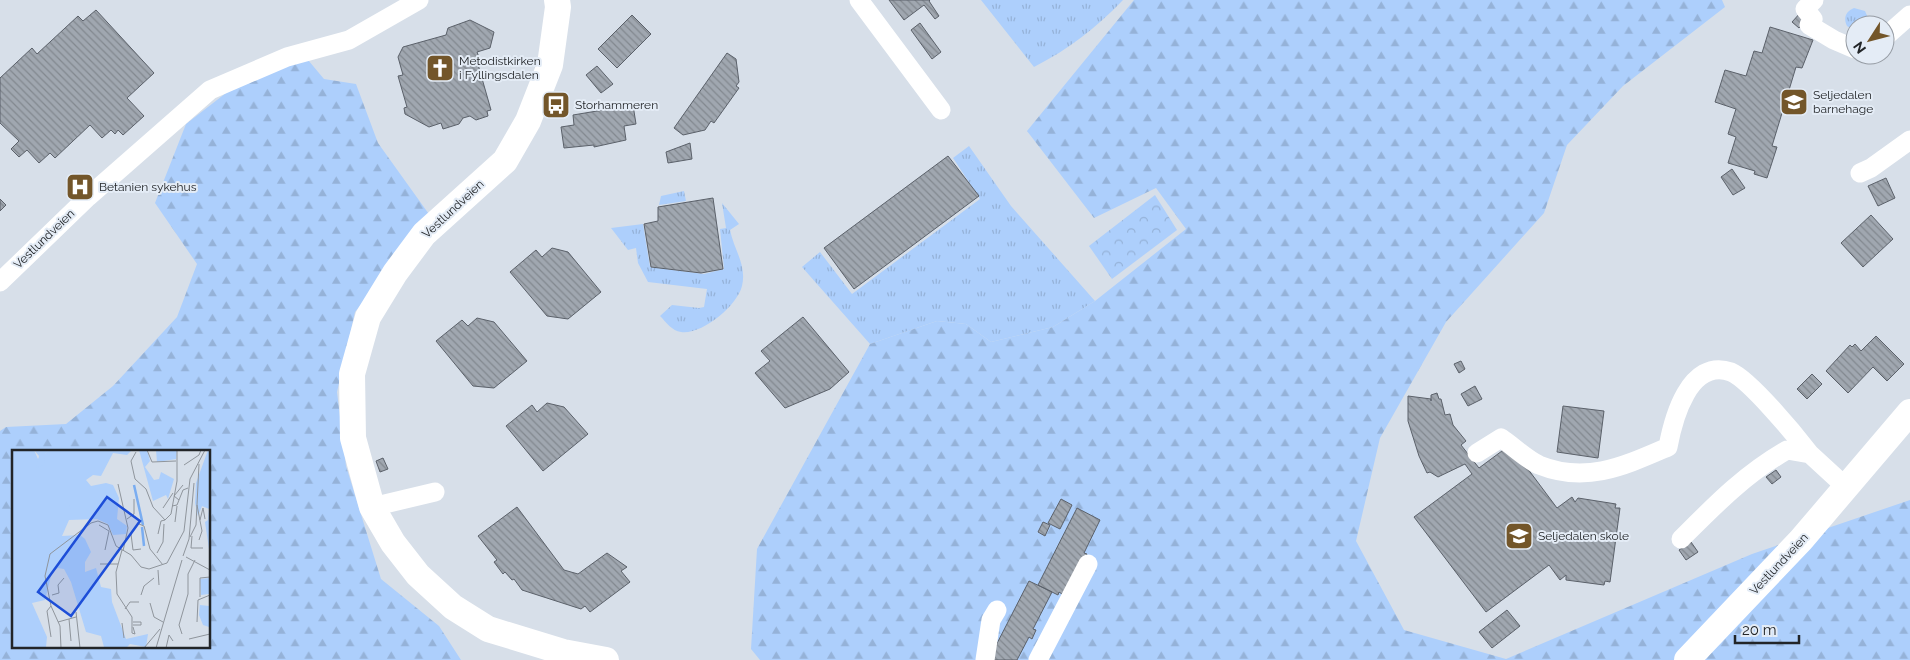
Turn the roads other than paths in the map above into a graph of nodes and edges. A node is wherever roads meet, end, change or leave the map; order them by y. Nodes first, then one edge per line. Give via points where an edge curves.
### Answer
1 (419, 0) edge
2 (557, 0) edge
3 (859, 0) edge
4 (1814, 0) edge
5 (1910, 15) edge
6 (1895, 28) edge
7 (1845, 45) edge
8 (941, 110) dead end
9 (1910, 140) edge
10 (1860, 173) dead end
11 (0, 282) edge
12 (1910, 412) edge
13 (1477, 453) dead end
14 (1810, 454) junction
15 (1847, 488) junction
16 (435, 492) dead end
17 (372, 507) junction
18 (1681, 539) dead end
19 (1088, 564) dead end
20 (996, 610) dead end
21 (606, 660) edge
22 (985, 660) edge
23 (1038, 660) edge
24 (1687, 660) edge

1 - 11 street, Vestlundveien via 349,40 287,57 210,90 88,197
2 - 17 main road, Vestlundveien via 550,65 528,121 505,161 424,234 394,273 368,317 352,374 352,438
3 - 8 street
4 - 7 street via 1805,9 1813,19 1809,25
5 - 6 street
9 - 10 street
12 - 15 main road, Vestlundveien
13 - 14 street via 1501,438 1538,464 1581,474 1619,468 1668,447 1685,392 1698,379 1721,370 1742,380 1786,424
14 - 15 street
14 - 18 street via 1787,450 1772,459 1719,500
15 - 24 main road, Vestlundveien
16 - 17 street
17 - 21 main road, Vestlundveien via 393,543 418,575 453,607 488,629 563,652
19 - 23 street
20 - 22 street via 991,620

